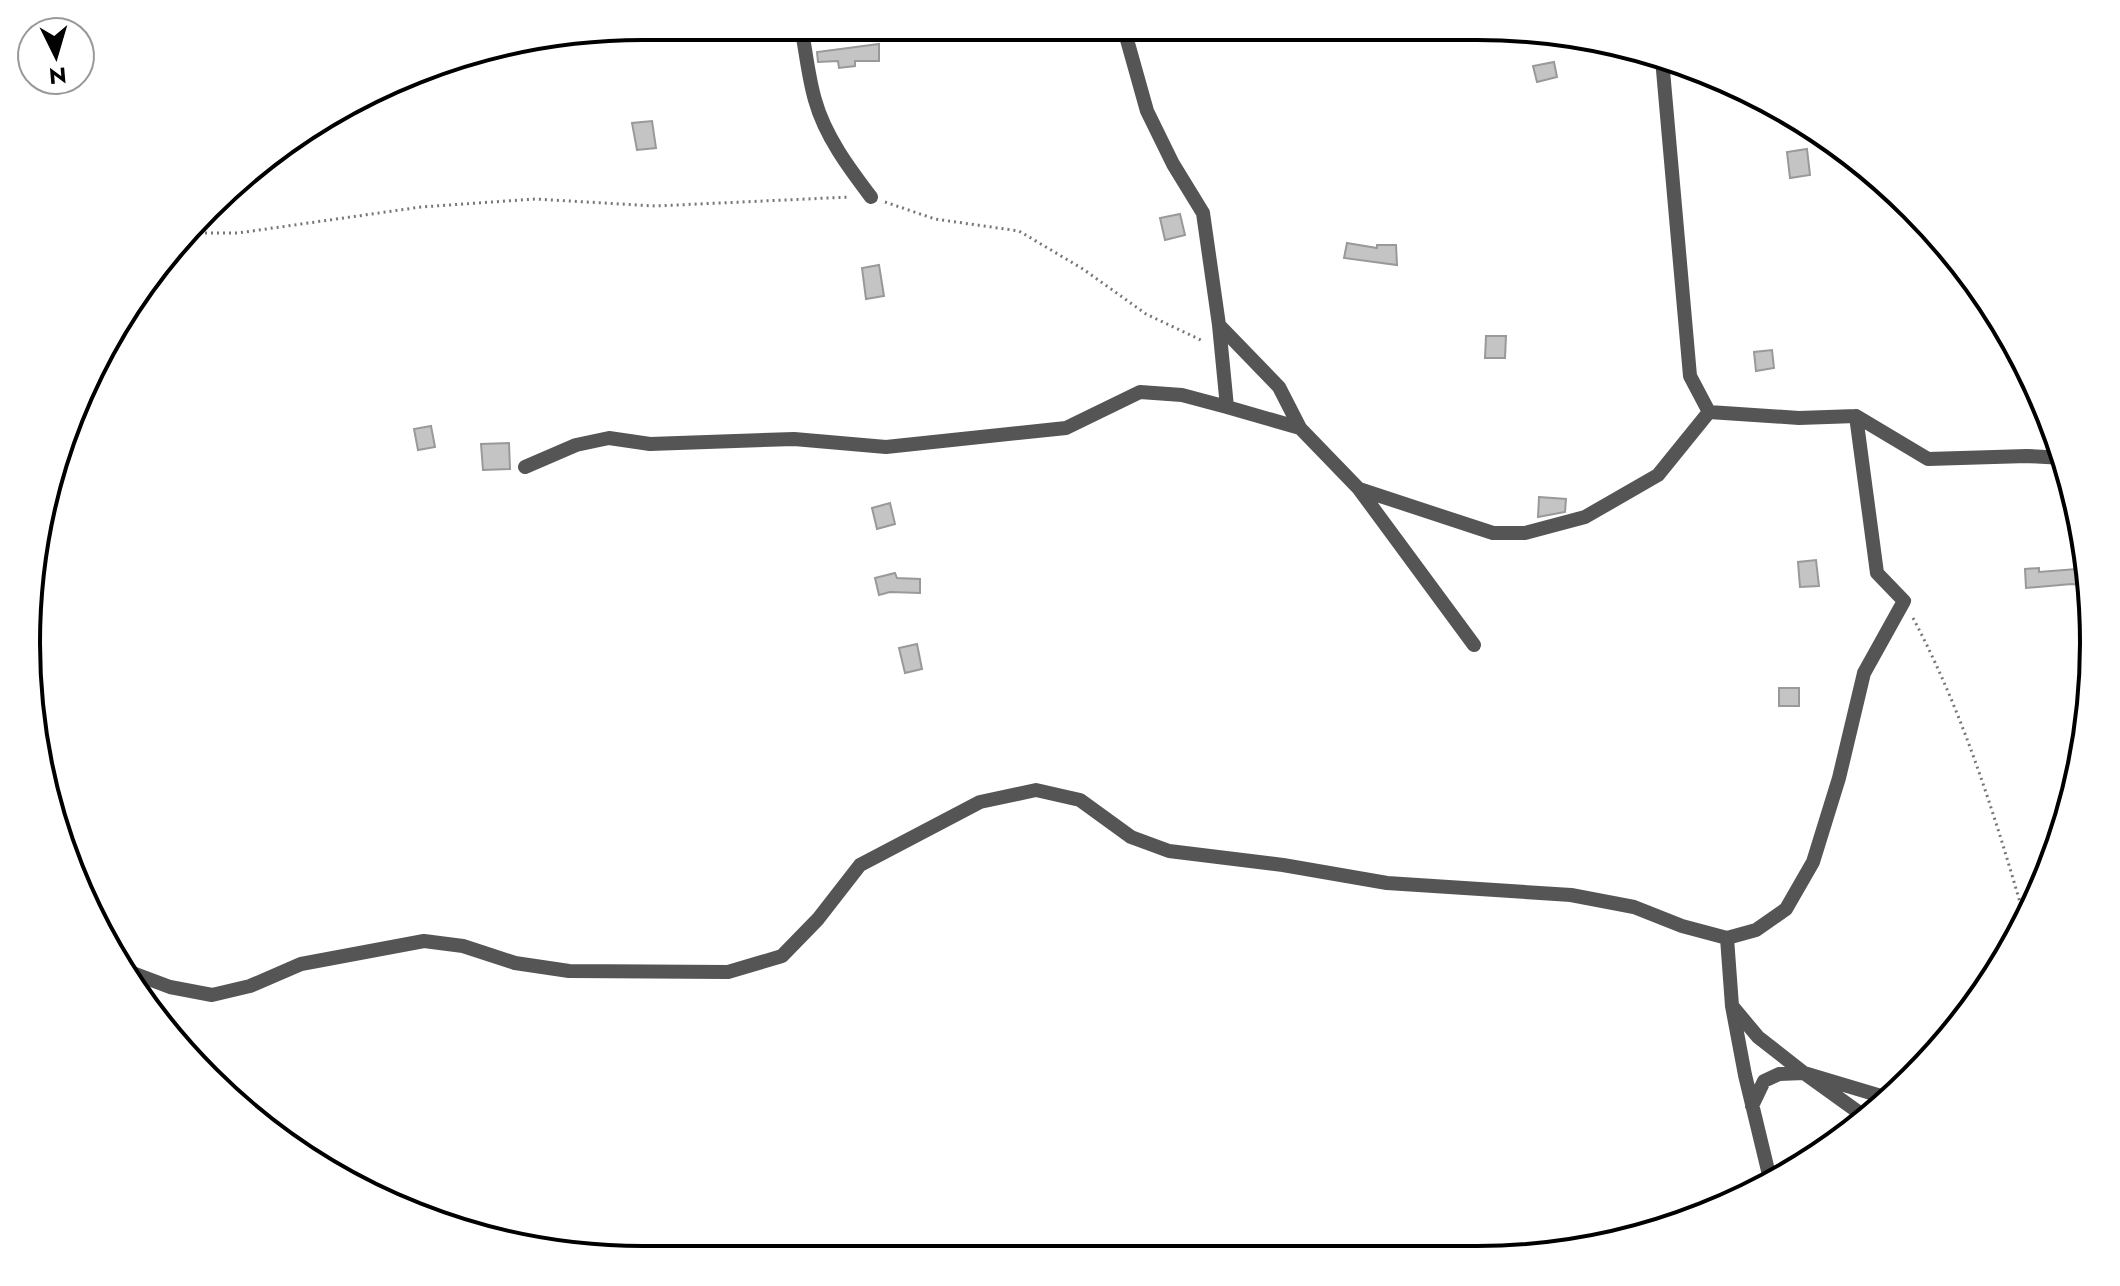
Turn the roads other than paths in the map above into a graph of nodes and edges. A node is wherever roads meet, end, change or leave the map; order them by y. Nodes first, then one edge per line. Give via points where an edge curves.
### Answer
1 (803, 40) edge
2 (1127, 40) edge
3 (1663, 70) edge
4 (871, 197) road end
5 (1219, 325) junction
6 (1227, 407) junction
7 (1709, 412) junction
8 (1856, 416) junction
9 (1300, 428) junction
10 (2050, 457) edge
11 (525, 467) dead end
12 (1359, 489) junction
13 (1474, 645) dead end
14 (1727, 938) junction
15 (141, 976) edge
16 (1732, 1006) junction
17 (1804, 1073) junction
18 (1876, 1095) edge
19 (1752, 1106) junction
20 (1857, 1111) edge
21 (1768, 1171) edge

1 - 4 street via 815,103
2 - 5 street via 1147,111 1203,213
3 - 7 street via 1690,376
5 - 6 street
5 - 9 street via 1279,387
6 - 9 street
6 - 11 street via 1182,395 1140,392 1066,428 886,447 794,439 650,444 609,438 576,445
7 - 8 street
7 - 12 street via 1658,475 1585,517 1525,533 1493,533
8 - 10 street via 1928,459
8 - 14 street via 1877,573 1904,601 1864,673 1813,862 1786,909 1756,930
9 - 12 street
12 - 13 street
14 - 15 street via 1634,907 1571,895 1387,883 1169,851 1131,837 1080,800 1036,790 980,802 860,865 782,956 728,972 569,971 424,941 301,964 250,986 212,995
14 - 16 street
16 - 17 street via 1758,1037
16 - 19 street
17 - 18 street
17 - 19 street via 1764,1081
17 - 20 street
19 - 21 street

